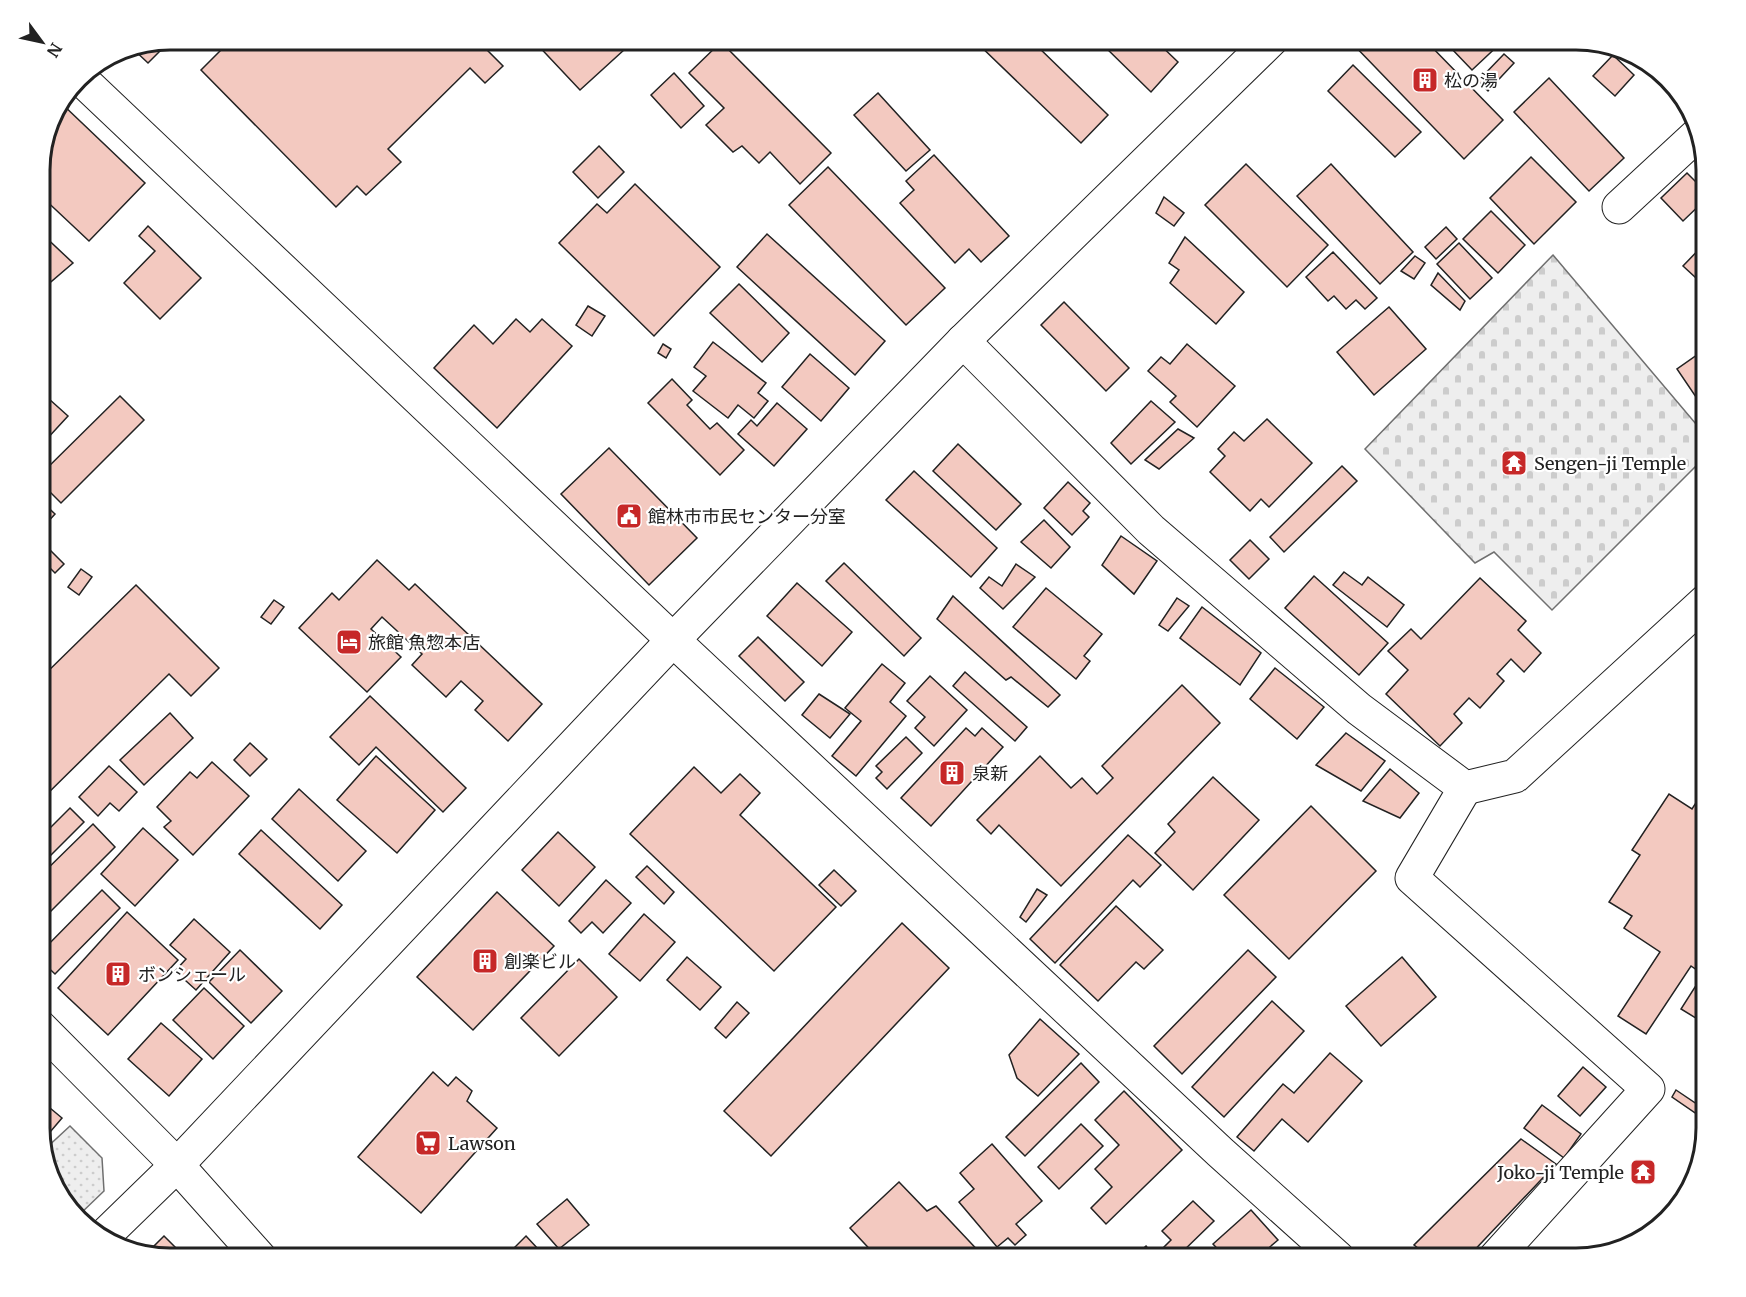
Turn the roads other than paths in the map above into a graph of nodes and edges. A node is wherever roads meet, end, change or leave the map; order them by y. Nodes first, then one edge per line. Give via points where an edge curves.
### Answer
1 (1261, 50) edge
2 (86, 83) edge
3 (1692, 139) edge
4 (1619, 207) dead end
5 (963, 341) junction
6 (1696, 610) edge
7 (674, 640) junction
8 (1465, 788) junction
9 (50, 1037) edge
10 (177, 1165) junction
11 (109, 1231) edge
12 (251, 1248) edge
13 (1327, 1248) edge
14 (1504, 1248) edge

1 - 5 street
2 - 7 street
3 - 4 street
5 - 7 street
5 - 8 street via 1151,530 1359,709
6 - 8 street via 1515,776
7 - 10 street
7 - 13 street
8 - 14 street via 1412,878 1648,1089
9 - 10 street
10 - 11 street
10 - 12 street

